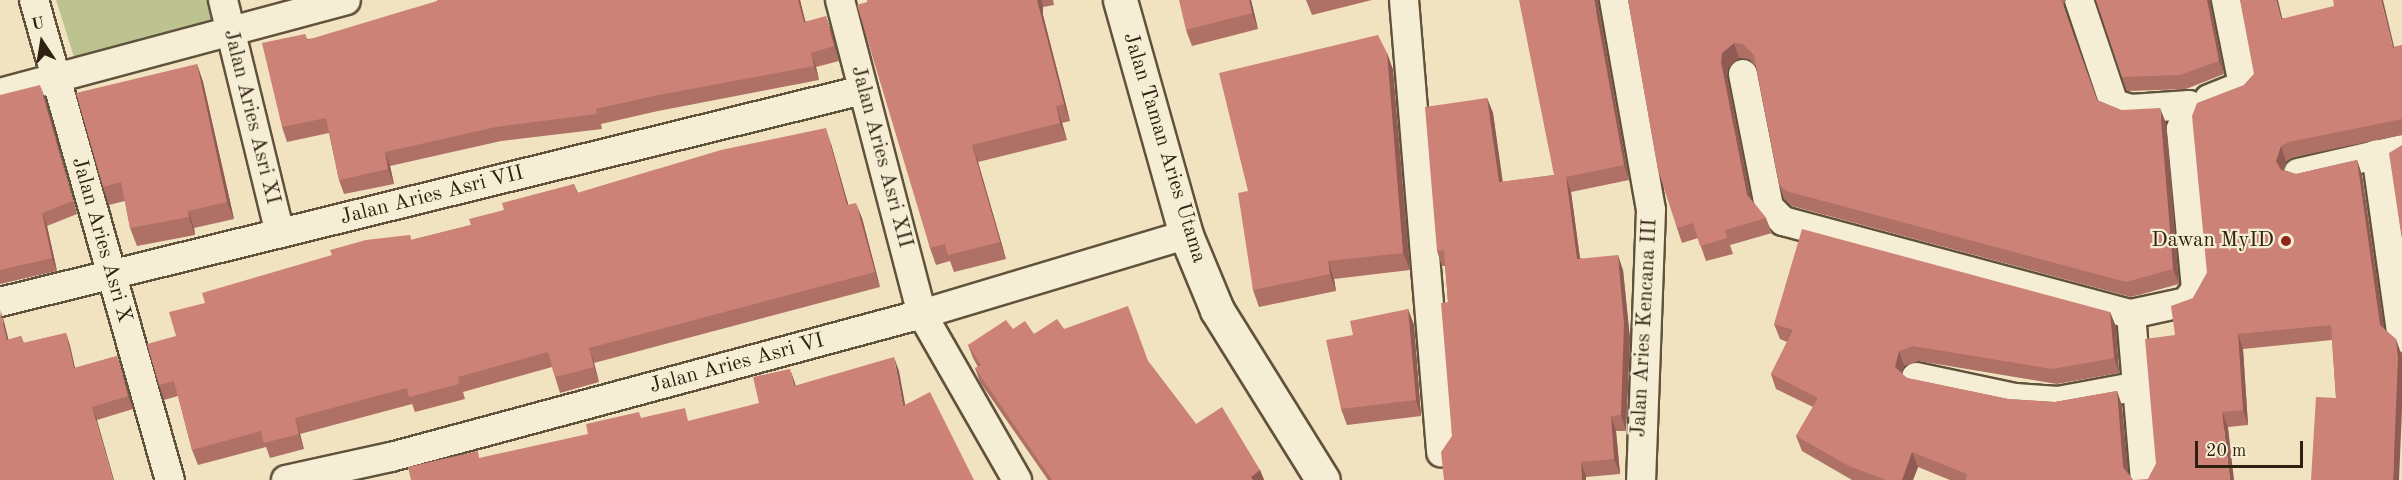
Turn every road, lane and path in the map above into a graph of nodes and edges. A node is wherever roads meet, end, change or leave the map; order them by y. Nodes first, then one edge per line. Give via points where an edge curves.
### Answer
1 (34, 0) edge
2 (222, 0) edge
3 (346, 0) edge
4 (840, 0) edge
5 (1120, 0) edge
6 (1614, 0) edge
7 (2079, 0) edge
8 (2226, 0) edge
9 (1407, 1) edge
10 (231, 31) junction
11 (1743, 74) dead end
12 (55, 80) junction
13 (863, 90) junction
14 (0, 93) edge
15 (2189, 105) junction
16 (2389, 151) edge
17 (2298, 173) edge
18 (280, 233) junction
19 (1186, 235) junction
20 (110, 273) junction
21 (0, 302) edge
22 (922, 314) junction
23 (2131, 314) junction
24 (2402, 338) edge
25 (1916, 377) edge
26 (2139, 386) junction
27 (1441, 452) edge
28 (394, 469) edge
29 (170, 480) edge
30 (286, 480) edge
31 (1017, 480) edge
32 (1323, 480) edge
33 (1641, 480) edge
34 (2145, 480) edge

1 - 12 street, Jalan Aries Asri X
2 - 10 street, Jalan Aries Asri XI
3 - 10 street
4 - 13 street, Jalan Aries Asri XII
5 - 19 street, Jalan Taman Aries Utama
6 - 33 street, Jalan Aries Kencana III via 1652,210
7 - 15 street via 2114,104 2131,109
8 - 15 street via 2243,85
9 - 27 street
10 - 12 street
10 - 18 street, Jalan Aries Asri XI
11 - 23 street via 1769,207 1783,221
12 - 14 street
12 - 20 street, Jalan Aries Asri X
13 - 18 street, Jalan Aries Asri VII
13 - 22 street, Jalan Aries Asri XII
15 - 23 street via 2181,129 2196,289 2186,302
16 - 17 street
16 - 24 street
18 - 20 street, Jalan Aries Asri VII
19 - 22 street, Jalan Aries Asri VI
19 - 32 street, Jalan Taman Aries Utama via 1217,310
20 - 21 street, Jalan Aries Asri VII
20 - 29 street, Jalan Aries Asri X
22 - 28 street, Jalan Aries Asri VI
22 - 31 street, Jalan Aries Asri XII
23 - 26 street
25 - 26 street via 2015,398 2058,400
26 - 34 street
28 - 30 street, Jalan Aries Asri VI

